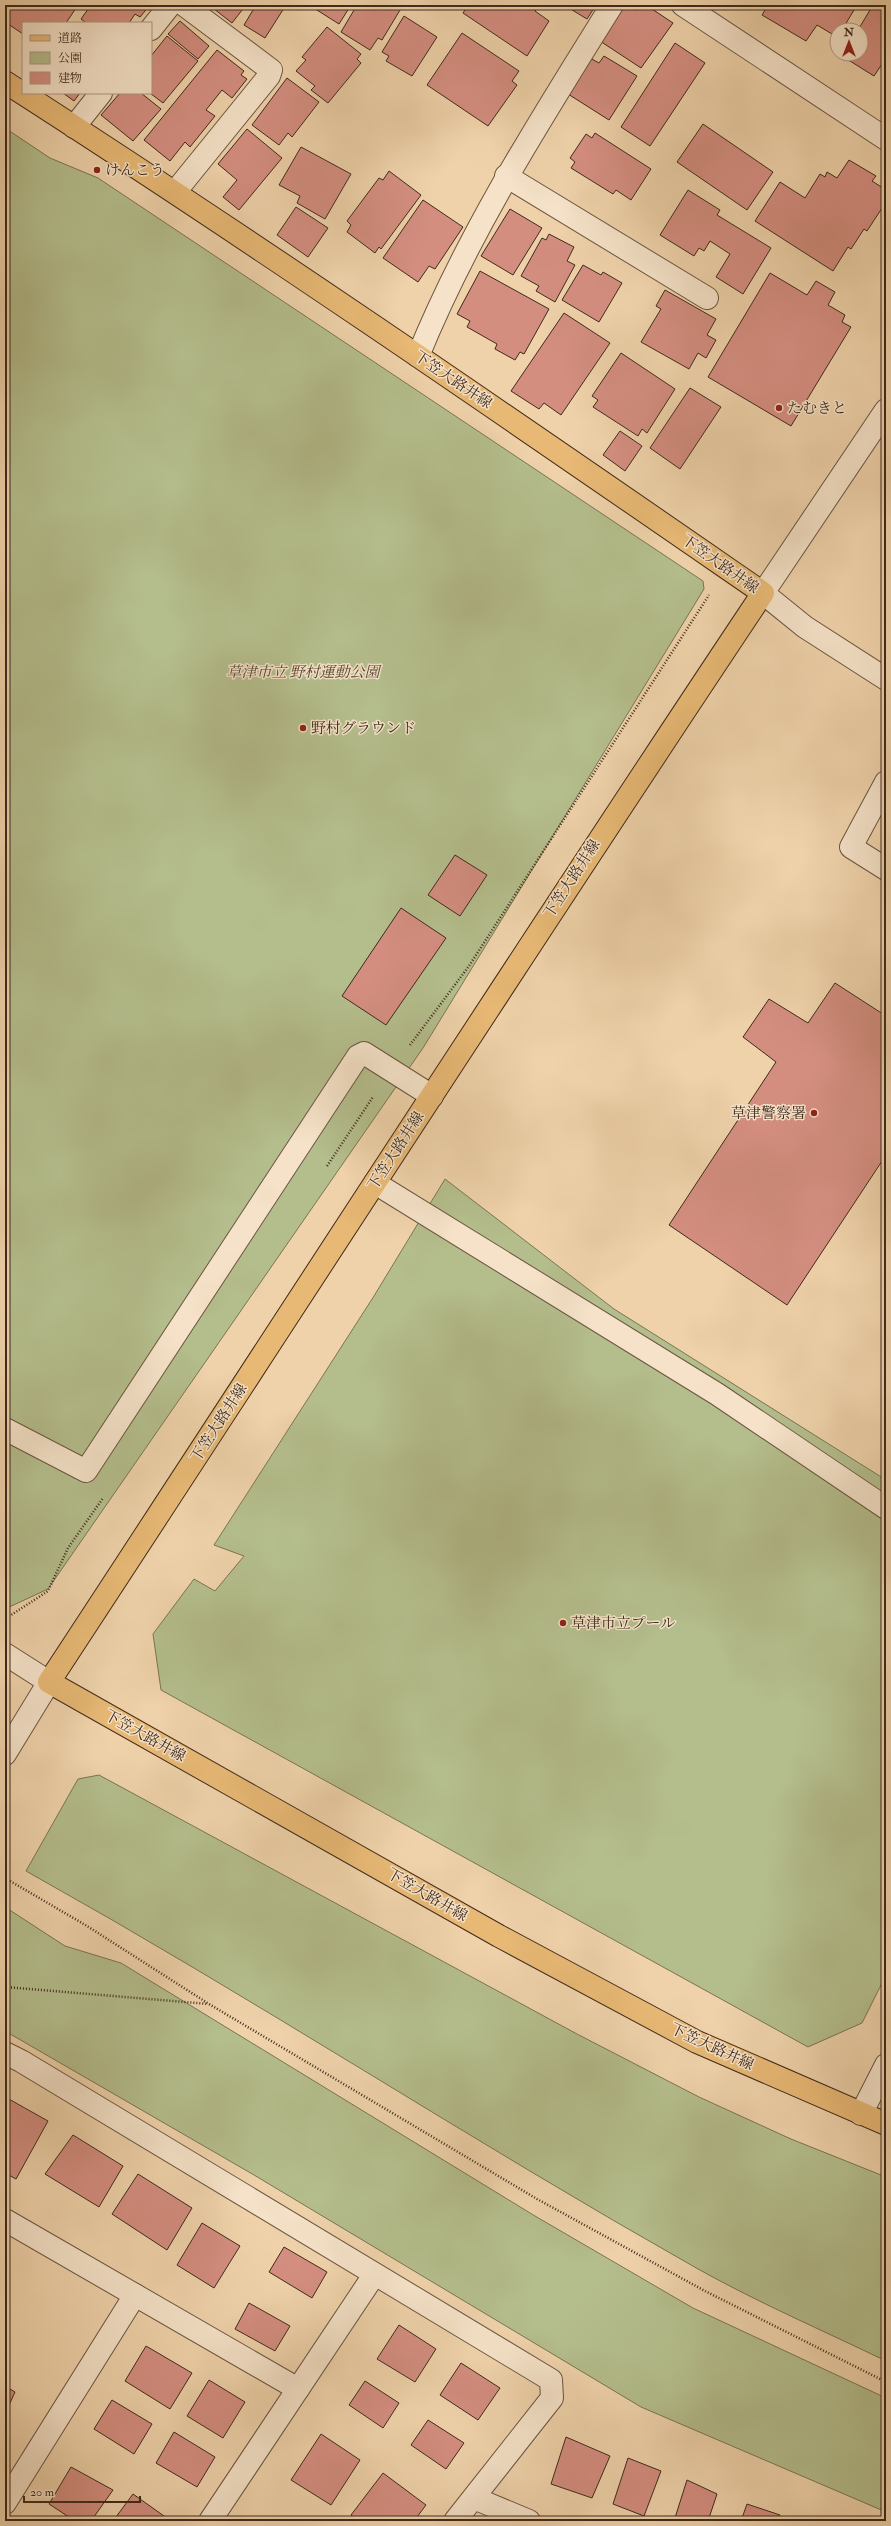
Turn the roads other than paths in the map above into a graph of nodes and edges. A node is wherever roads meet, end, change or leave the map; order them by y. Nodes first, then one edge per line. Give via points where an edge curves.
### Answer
1 (170, 5) edge
2 (184, 5) edge
3 (612, 5) edge
4 (683, 5) edge
5 (152, 28) edge
6 (5, 82) edge
7 (22, 93) edge
8 (23, 94) edge
9 (99, 94) edge
10 (74, 127) junction
11 (886, 140) edge
12 (506, 176) junction
13 (175, 192) junction
14 (707, 298) dead end
15 (418, 356) junction
16 (886, 410) edge
17 (763, 593) junction
18 (886, 679) edge
19 (886, 782) edge
20 (886, 869) edge
21 (432, 1096) junction
22 (375, 1183) junction
23 (5, 1429) edge
24 (886, 1508) edge
25 (5, 1654) edge
26 (49, 1682) junction
27 (5, 1754) edge
28 (7, 2058) edge
29 (886, 2065) edge
30 (861, 2114) junction
31 (886, 2124) edge
32 (5, 2220) edge
33 (374, 2275) junction
34 (135, 2295) junction
35 (298, 2389) junction
36 (474, 2498) junction
37 (5, 2503) edge
38 (210, 2521) edge
39 (455, 2521) edge
40 (529, 2521) edge

1 - 5 street
2 - 13 street via 271,70
3 - 12 street
4 - 11 street
6 - 7 main road, 下笠大路井線
8 - 10 main road, 下笠大路井線
9 - 10 street
10 - 13 main road, 下笠大路井線
12 - 14 street
12 - 15 street via 438,305
13 - 15 main road, 下笠大路井線
15 - 17 main road, 下笠大路井線
16 - 17 street
17 - 18 street via 805,627
17 - 21 main road, 下笠大路井線
19 - 20 street via 851,847
21 - 22 main road, 下笠大路井線
21 - 23 street via 364,1053 358,1056 86,1471
22 - 24 street via 717,1394
22 - 26 main road, 下笠大路井線
25 - 26 street
26 - 27 street
26 - 30 main road, 下笠大路井線 via 499,1936 690,2038
28 - 33 street
29 - 30 street
30 - 31 main road, 下笠大路井線
32 - 34 street
33 - 35 street
33 - 36 street via 550,2380 552,2398
34 - 35 street
34 - 37 street
35 - 38 street
36 - 39 street
36 - 40 street

